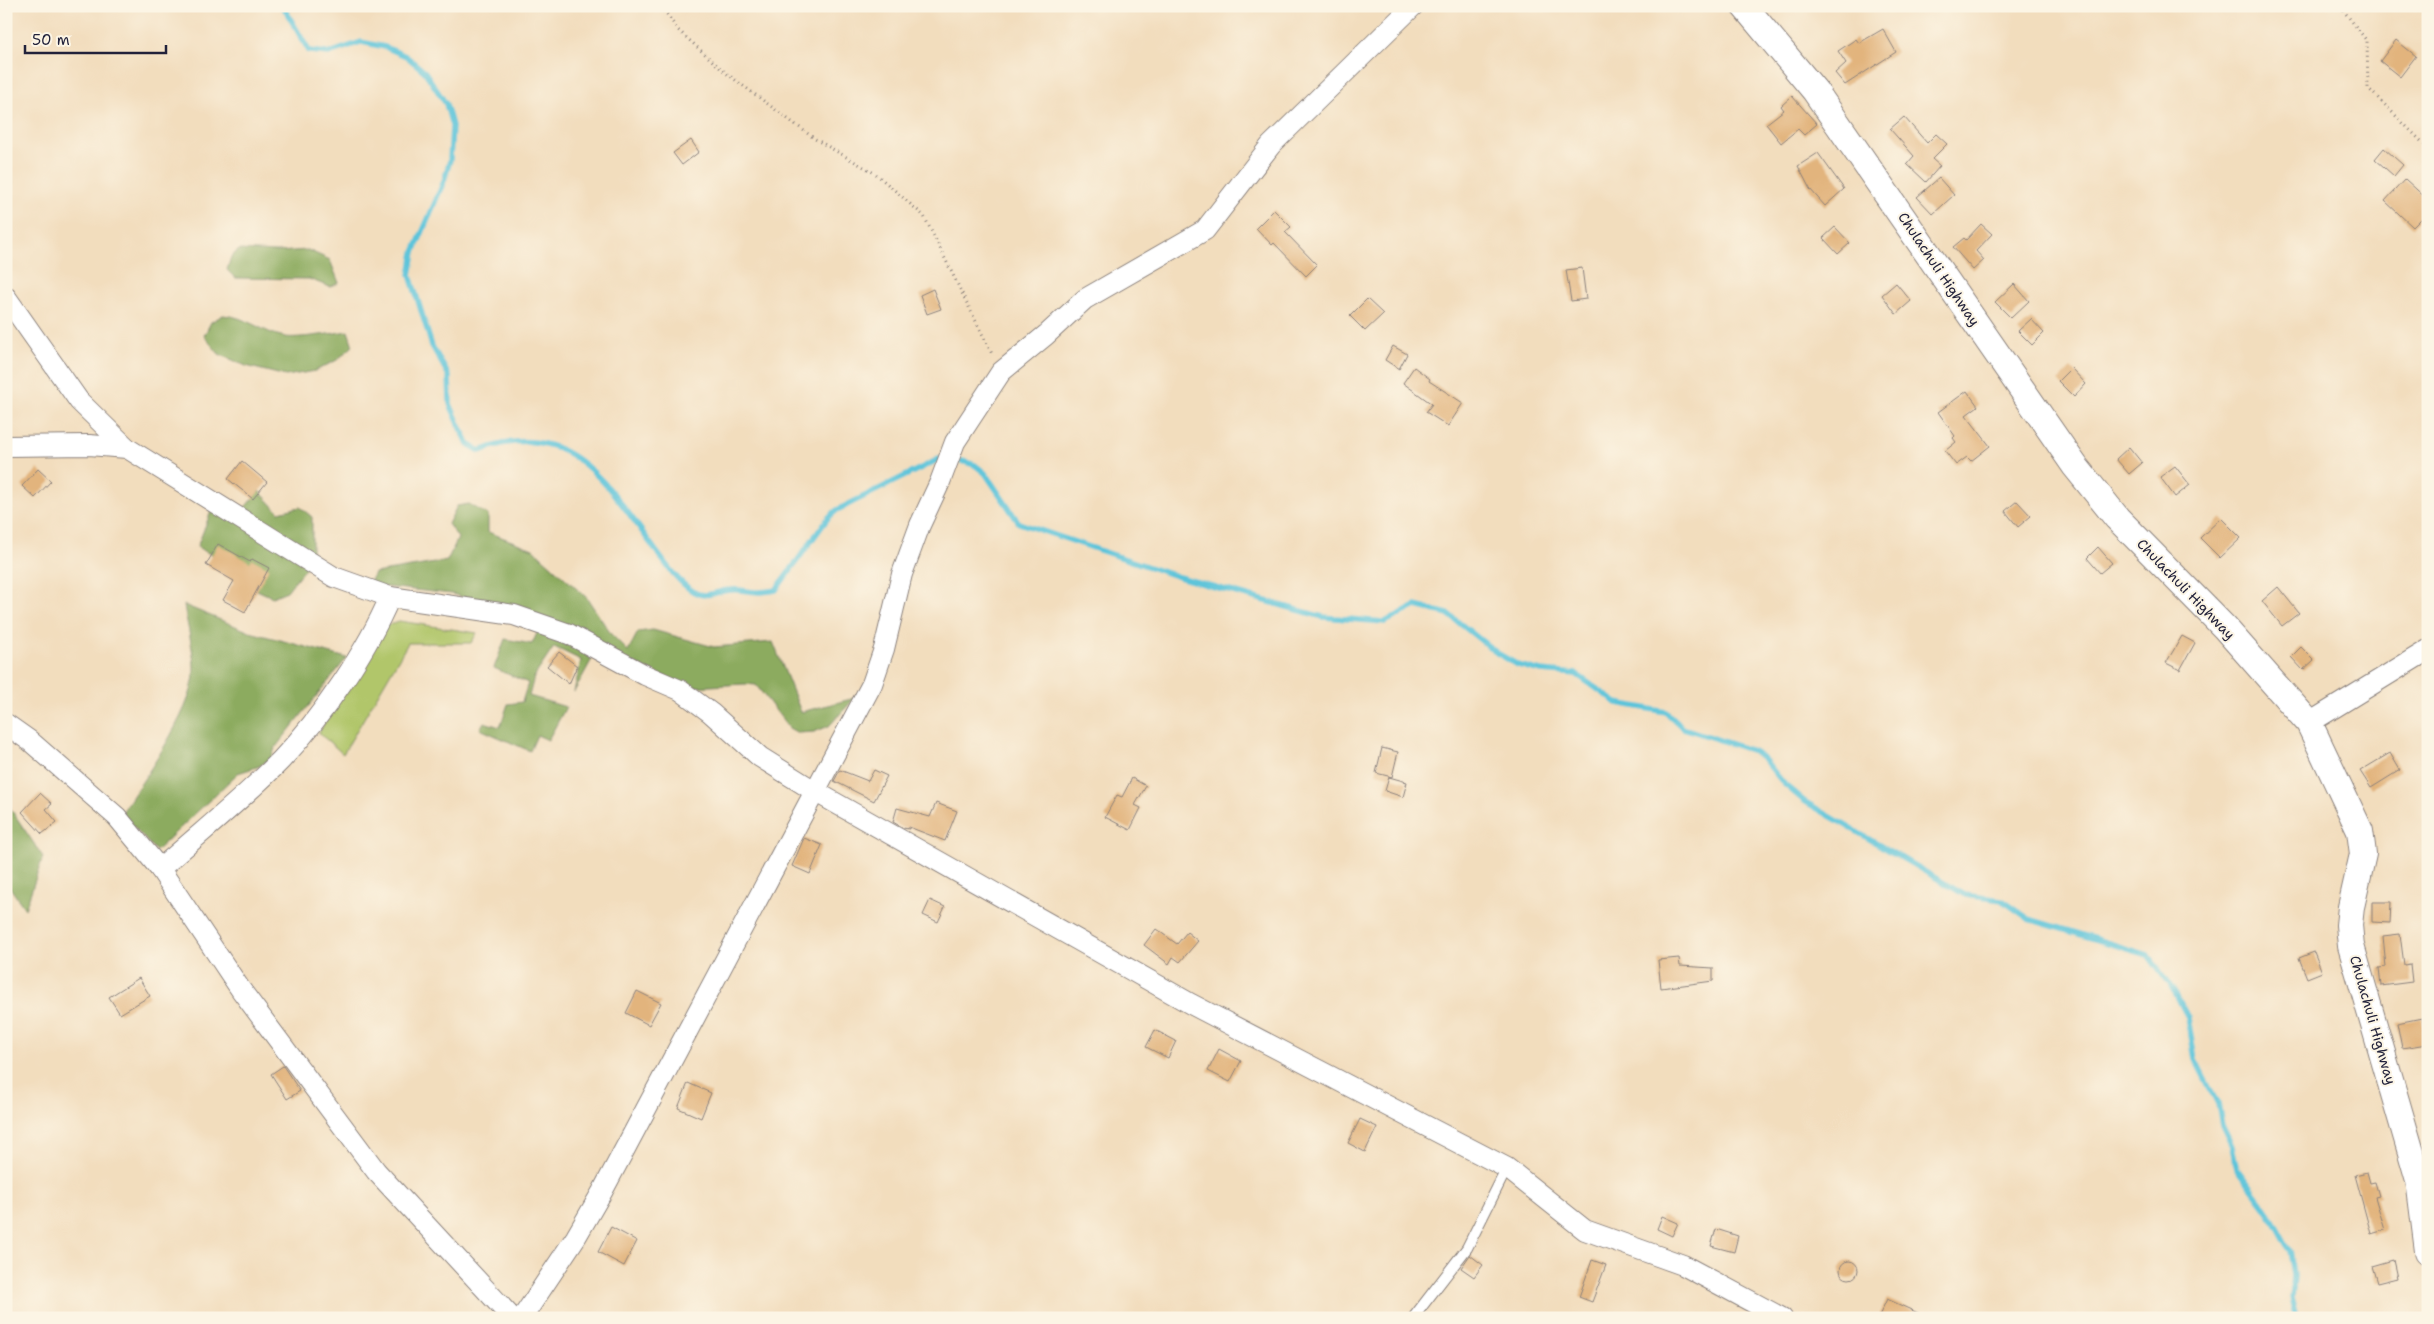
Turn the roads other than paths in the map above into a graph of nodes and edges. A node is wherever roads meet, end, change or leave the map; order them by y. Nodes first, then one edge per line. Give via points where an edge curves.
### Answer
1 (1413, 6) edge
2 (1744, 6) edge
3 (6, 297) edge
4 (6, 446) edge
5 (127, 448) junction
6 (390, 597) junction
7 (2428, 650) edge
8 (2309, 723) junction
9 (6, 724) edge
10 (816, 792) junction
11 (160, 869) junction
12 (1507, 1168) junction
13 (2428, 1250) edge
14 (512, 1318) edge
15 (522, 1318) edge
16 (1413, 1318) edge
17 (1782, 1318) edge

1 - 10 street via 1272,145 1205,230 1085,299 1000,372 955,442 902,574 884,650 872,684
2 - 8 street, Chulachuli Highway via 1815,91 2075,466 2117,518 2225,628
3 - 5 street via 79,401
4 - 5 street
5 - 6 street via 334,577
6 - 10 street via 514,615 569,634 680,690 760,757
6 - 11 street via 379,623 308,730 280,760
7 - 8 street
8 - 13 street, Chulachuli Highway via 2360,831 2363,854 2351,907 2351,946 2420,1180
9 - 11 street via 117,817
10 - 12 street via 1191,1004
10 - 15 street via 598,1199
11 - 14 street via 241,990 371,1164
12 - 16 lane via 1467,1248
12 - 17 street via 1585,1230 1683,1265

